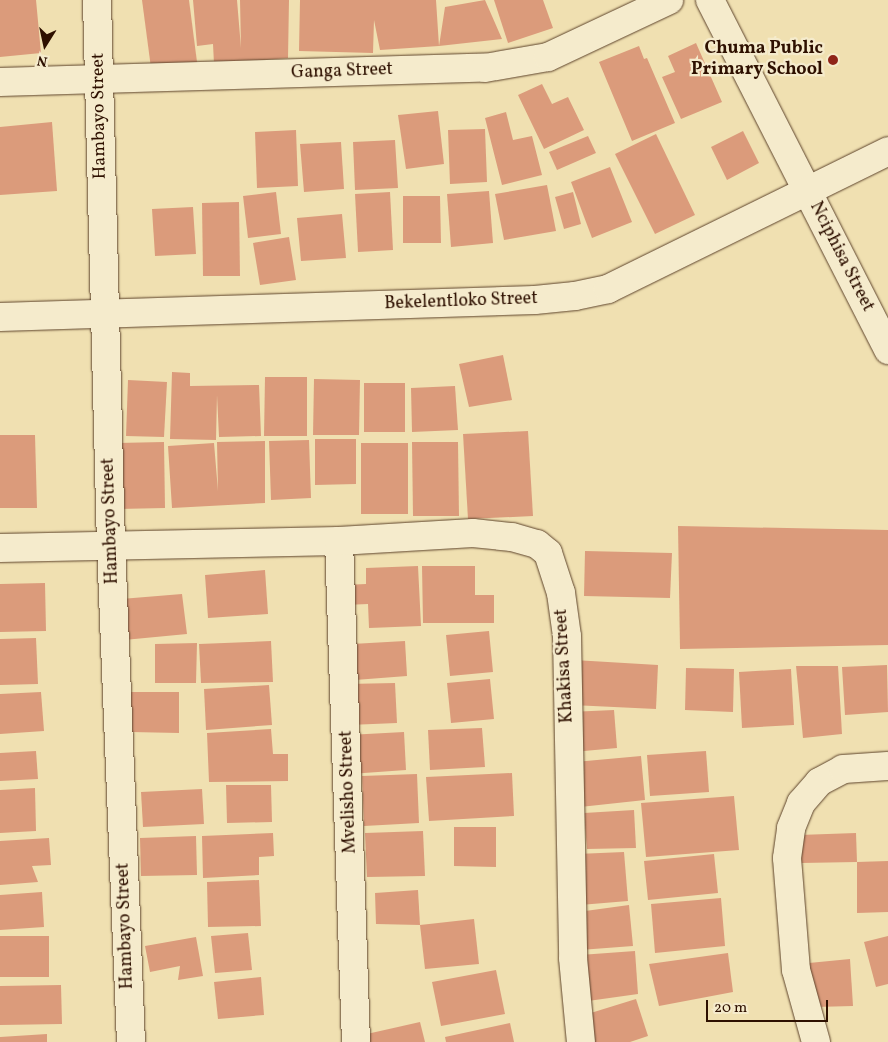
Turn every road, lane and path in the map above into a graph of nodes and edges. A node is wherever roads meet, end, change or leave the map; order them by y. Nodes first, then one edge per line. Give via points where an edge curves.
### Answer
1 (98, 0) edge
2 (669, 0) edge
3 (710, 0) edge
4 (100, 79) junction
5 (0, 82) edge
6 (888, 151) edge
7 (808, 191) junction
8 (105, 314) junction
9 (0, 317) edge
10 (888, 350) edge
11 (339, 541) junction
12 (111, 545) junction
13 (0, 548) edge
14 (888, 766) edge
15 (131, 1042) edge
16 (356, 1042) edge
17 (581, 1042) edge
18 (816, 1042) edge

1 - 4 street, Hambayo Street
2 - 4 street, Ganga Street via 548,57 522,64
3 - 7 street, Nciphisa Street
4 - 5 street, Ganga Street
4 - 8 street, Hambayo Street
6 - 7 street, Bekelentloko Street
7 - 8 street, Bekelentloko Street via 608,289 574,296 536,300
7 - 10 street, Nciphisa Street
8 - 9 street, Bekelentloko Street
8 - 12 street, Hambayo Street
11 - 12 street, Khakisa Street
11 - 16 street, Mvelisho Street
11 - 17 street, Khakisa Street via 473,532 512,537 537,544 548,552 561,594 567,636 573,949
12 - 13 street, Khakisa Street
12 - 15 street, Hambayo Street
14 - 18 street via 843,769 819,782 801,803 791,828 787,858 796,970

